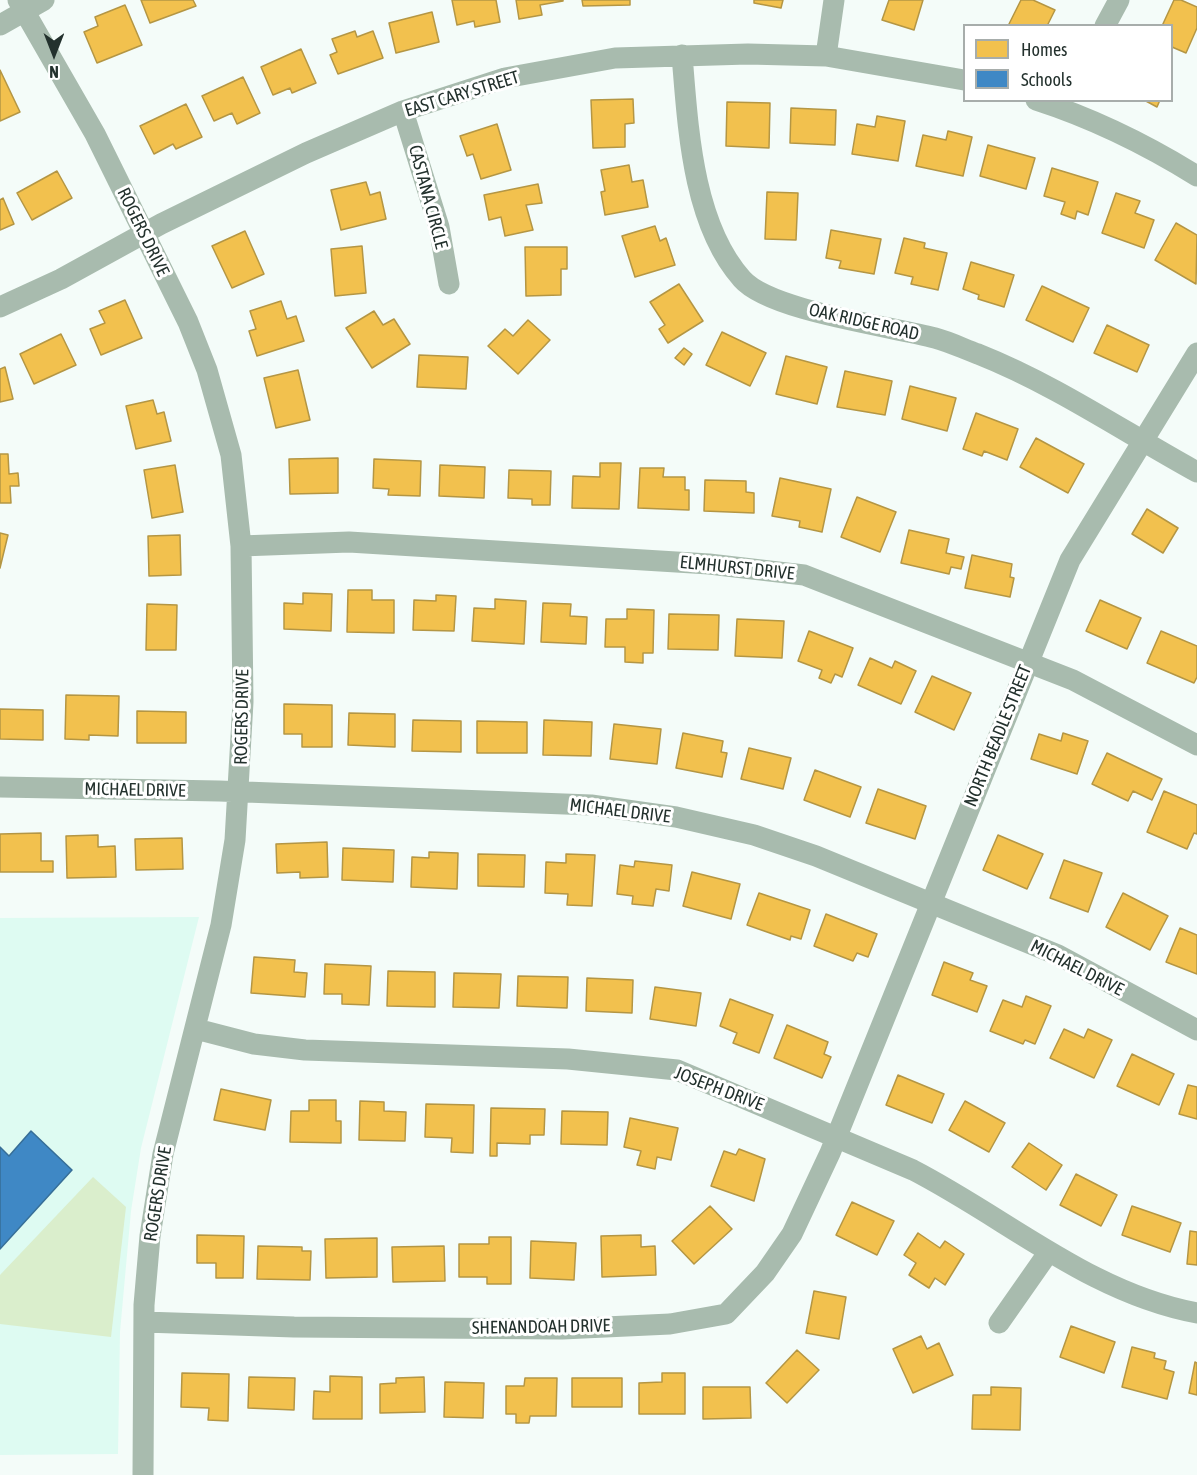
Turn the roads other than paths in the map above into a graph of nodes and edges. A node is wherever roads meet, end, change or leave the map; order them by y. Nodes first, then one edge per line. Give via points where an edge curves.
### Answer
1 (44, 0) edge
2 (834, 0) edge
3 (1119, 0) edge
4 (21, 6) edge
5 (1106, 24) edge
6 (0, 25) edge
7 (682, 54) junction
8 (826, 56) junction
9 (963, 80) edge
10 (1048, 102) edge
11 (1066, 105) edge
12 (403, 111) junction
13 (1197, 176) edge
14 (142, 234) junction
15 (449, 284) dead end
16 (0, 307) edge
17 (1197, 354) edge
18 (1144, 440) junction
19 (1197, 472) edge
20 (241, 546) junction
21 (1028, 663) junction
22 (1197, 745) edge
23 (0, 787) edge
24 (239, 792) junction
25 (930, 904) junction
26 (196, 1029) junction
27 (1197, 1030) edge
28 (836, 1137) junction
29 (1048, 1253) junction
30 (1197, 1313) edge
31 (144, 1322) junction
32 (999, 1323) dead end
33 (143, 1475) edge

1 - 4 street
2 - 8 street
3 - 5 street
4 - 6 street
4 - 14 street, ROGERS DRIVE via 95,134
7 - 8 street, EAST CARY STREET
7 - 12 street, EAST CARY STREET via 615,58 505,78
7 - 18 street, OAK RIDGE ROAD via 688,134 703,198 722,252 743,281 779,302 938,339 1016,369
8 - 9 street, EAST CARY STREET
10 - 11 street
11 - 13 street
12 - 14 street, EAST CARY STREET via 306,153
12 - 15 street, CASTANA CIRCLE via 439,227
14 - 16 street, EAST CARY STREET
14 - 20 street, ROGERS DRIVE via 188,321 207,370 231,455
17 - 18 street, NORTH BEADLE STREET
18 - 19 street, OAK RIDGE ROAD
18 - 21 street, NORTH BEADLE STREET via 1070,560
20 - 21 street, ELMHURST DRIVE via 349,542 778,571 823,581
20 - 24 street, ROGERS DRIVE via 243,702
21 - 22 street, ELMHURST DRIVE via 1073,680
21 - 25 street, NORTH BEADLE STREET
23 - 24 street, MICHAEL DRIVE
24 - 25 street, MICHAEL DRIVE via 591,805 676,817 795,849
24 - 26 street, ROGERS DRIVE via 221,925
25 - 27 street, MICHAEL DRIVE via 1058,955
25 - 28 street, NORTH BEADLE STREET
26 - 28 street, JOSEPH DRIVE via 254,1044 305,1050 568,1059 677,1070
26 - 31 street, ROGERS DRIVE via 163,1154 150,1236
28 - 29 street, JOSEPH DRIVE via 945,1186
28 - 31 street, SHENANDOAH DRIVE via 792,1234 765,1274 726,1314 670,1324 562,1329
29 - 30 street, JOSEPH DRIVE via 1106,1284 1177,1310
29 - 32 street
31 - 33 street, ROGERS DRIVE

